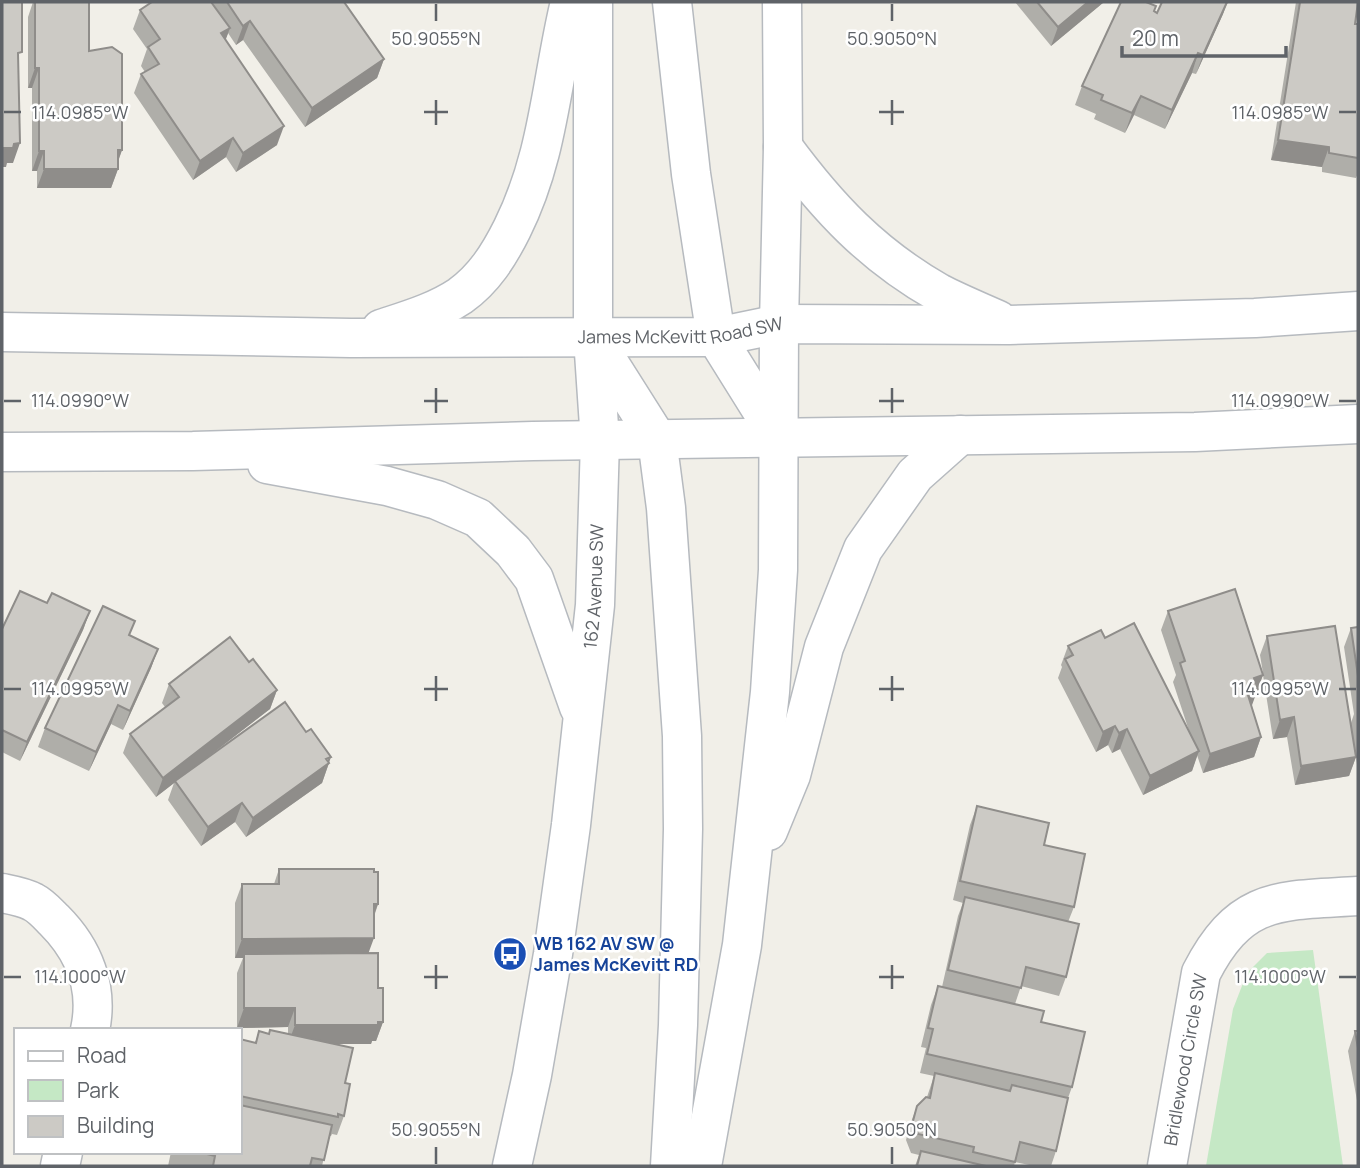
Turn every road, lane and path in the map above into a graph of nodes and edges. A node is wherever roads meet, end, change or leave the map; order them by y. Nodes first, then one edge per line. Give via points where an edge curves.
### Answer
1 (570, 2) edge
2 (593, 2) edge
3 (672, 2) edge
4 (782, 2) edge
5 (783, 147) junction
6 (1358, 311) edge
7 (779, 324) junction
8 (1009, 325) junction
9 (2, 332) edge
10 (716, 337) junction
11 (351, 338) junction
12 (593, 338) junction
13 (1358, 424) edge
14 (960, 435) junction
15 (779, 438) junction
16 (657, 439) junction
17 (600, 441) junction
18 (193, 451) junction
19 (2, 452) edge
20 (582, 716) junction
21 (750, 877) junction
22 (2, 893) edge
23 (1358, 896) edge
24 (90, 1028) edge
25 (512, 1166) edge
26 (670, 1166) edge
27 (702, 1166) edge
28 (1167, 1166) edge

1 - 11 main road via 542,151 524,205 500,254 460,296 421,316
2 - 12 main road, 162 Avenue SW
3 - 10 main road via 691,174
4 - 5 main road
5 - 7 main road
5 - 8 main road via 864,241 941,294
6 - 8 main road, James McKevitt Road SW
7 - 8 main road, James McKevitt Road SW
7 - 10 main road, James McKevitt Road SW
7 - 15 main road
9 - 11 main road, James McKevitt Road SW
10 - 12 main road, James McKevitt Road SW
10 - 15 main road
11 - 12 main road, James McKevitt Road SW
12 - 16 main road
12 - 17 main road, 162 Avenue SW
13 - 14 main road
14 - 15 main road
14 - 21 main road via 915,475 863,549 824,647 790,775
15 - 16 main road
15 - 21 main road via 771,692
16 - 17 main road
16 - 26 main road via 682,736 678,1025
17 - 18 main road
17 - 20 main road, 162 Avenue SW via 595,605
18 - 19 main road
18 - 20 main road via 387,486 478,517 534,579
20 - 25 main road, 162 Avenue SW via 553,954
21 - 27 main road
22 - 24 main road via 34,902 71,938 92,989
23 - 28 main road, Bridlewood Circle SW via 1290,901 1257,909 1230,928 1213,948 1201,973

